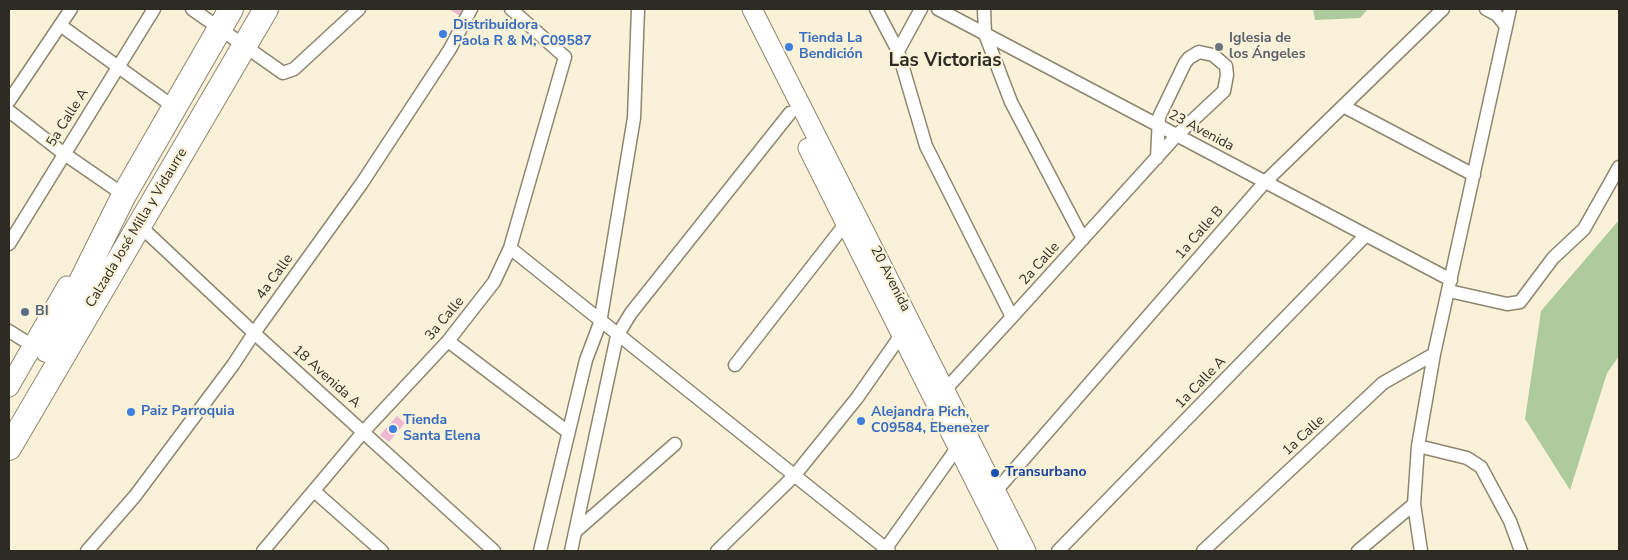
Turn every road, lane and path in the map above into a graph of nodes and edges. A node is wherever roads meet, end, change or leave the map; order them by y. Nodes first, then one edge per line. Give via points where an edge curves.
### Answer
1 (71, 9) edge
2 (154, 9) edge
3 (192, 9) edge
4 (231, 9) edge
5 (242, 9) edge
6 (266, 9) edge
7 (359, 9) edge
8 (471, 9) edge
9 (511, 9) edge
10 (638, 9) edge
11 (737, 9) edge
12 (752, 9) edge
13 (876, 9) edge
14 (921, 9) edge
15 (938, 9) edge
16 (984, 9) edge
17 (1443, 9) edge
18 (1486, 9) edge
19 (1510, 9) edge
20 (60, 25) junction
21 (1506, 26) junction
22 (219, 30) junction
23 (985, 34) junction
24 (245, 47) junction
25 (898, 51) junction
26 (119, 66) junction
27 (9, 78) edge
28 (20, 85) junction
29 (9, 101) edge
30 (1343, 106) junction
31 (174, 107) junction
32 (794, 107) junction
33 (9, 111) edge
34 (1157, 125) junction
35 (195, 131) junction
36 (1177, 135) junction
37 (63, 153) junction
38 (1157, 158) junction
39 (1619, 167) edge
40 (1474, 175) junction
41 (1265, 182) junction
42 (124, 195) junction
43 (846, 224) junction
44 (139, 225) junction
45 (1366, 235) junction
46 (1083, 239) junction
47 (9, 244) edge
48 (510, 248) junction
49 (94, 255) junction
50 (1450, 286) junction
51 (1012, 317) junction
52 (600, 323) junction
53 (9, 331) edge
54 (254, 333) junction
55 (901, 335) junction
56 (617, 336) junction
57 (448, 341) junction
58 (33, 346) junction
59 (1434, 354) junction
60 (735, 365) dead end
61 (9, 387) edge
62 (945, 390) junction
63 (9, 415) edge
64 (364, 432) junction
65 (568, 432) junction
66 (675, 444) dead end
67 (1418, 446) junction
68 (9, 448) edge
69 (957, 448) junction
70 (794, 476) junction
71 (314, 491) junction
72 (995, 492) junction
73 (1414, 504) junction
74 (576, 531) junction
75 (886, 550) edge
76 (87, 551) edge
77 (262, 551) edge
78 (382, 551) edge
79 (494, 551) edge
80 (540, 551) edge
81 (570, 551) edge
82 (717, 551) edge
83 (1010, 551) edge
84 (1026, 551) edge
85 (1058, 551) edge
86 (1202, 551) edge
87 (1358, 551) edge
88 (1421, 551) edge
89 (1521, 551) edge

1 - 20 street
2 - 26 street, 5a Calle A
3 - 22 street
4 - 22 highway, Calzada José Milla y Vidaurre
5 - 24 highway via 236,27
6 - 24 highway, Calzada José Milla y Vidaurre
7 - 24 street via 294,69 283,73
8 - 54 street, 4a Calle via 450,49 362,183
9 - 48 street, 3a Calle via 566,57
10 - 52 street via 634,118
11 - 32 street, 20 Avenida
12 - 32 street, 20 Avenida
13 - 25 street
14 - 25 street
15 - 23 street, 23 Avenida
16 - 23 street
17 - 30 street, 1a Calle B
18 - 21 street via 1497,15
19 - 21 street
20 - 26 street
20 - 28 street
21 - 40 street
22 - 24 street
22 - 31 highway, Calzada José Milla y Vidaurre
22 - 35 highway via 224,37 227,55 194,112
23 - 34 street, 23 Avenida
23 - 46 street via 1017,116
24 - 35 highway, Calzada José Milla y Vidaurre
25 - 51 street via 926,146
26 - 31 street
26 - 37 street, 5a Calle A
27 - 28 street
28 - 29 street
30 - 40 street
30 - 41 street, 1a Calle B
31 - 42 highway, Calzada José Milla y Vidaurre
32 - 43 street, 20 Avenida
32 - 56 street via 630,313
32 - 62 street, 20 Avenida via 856,212
33 - 37 street
34 - 36 street, 23 Avenida
34 - 36 street, 2a Calle via 1189,58 1199,52 1213,55 1226,66 1224,91
34 - 38 street, 2a Calle
35 - 44 highway, Calzada José Milla y Vidaurre
36 - 38 street, 2a Calle
36 - 41 street, 23 Avenida
37 - 42 street
37 - 47 street, 5a Calle A
38 - 46 street, 2a Calle
39 - 50 street, 23 Avenida via 1584,229 1553,258 1520,302 1507,304
40 - 50 street
41 - 45 street, 23 Avenida
41 - 72 street, 1a Calle B
42 - 49 highway, Calzada José Milla y Vidaurre
43 - 55 street, 20 Avenida
43 - 60 street
44 - 54 street, 18 Avenida A
44 - 68 highway, Calzada José Milla y Vidaurre
45 - 50 street, 23 Avenida
45 - 85 street, 1a Calle A
46 - 51 street, 2a Calle
48 - 52 street
48 - 57 street, 3a Calle via 494,282
49 - 58 street, Calzada José Milla y Vidaurre via 66,288
49 - 63 highway, Calzada José Milla y Vidaurre via 57,333
50 - 59 street
51 - 62 street, 2a Calle
52 - 56 street
52 - 65 street via 586,360
53 - 58 street
54 - 64 street, 18 Avenida A
54 - 76 street, 4a Calle via 135,496
55 - 69 street, 20 Avenida
55 - 70 street via 857,398
56 - 70 street
56 - 74 street
57 - 64 street, 3a Calle
57 - 65 street
58 - 61 street, Calzada José Milla y Vidaurre
59 - 67 street
59 - 86 street, 1a Calle via 1383,383
62 - 72 street, 20 Avenida
64 - 71 street, 3a Calle
64 - 79 street, 18 Avenida A
65 - 80 street
66 - 74 street
67 - 73 street
67 - 89 street via 1467,458 1481,467 1510,520
69 - 75 street
69 - 83 street, 20 Avenida
70 - 75 street
70 - 82 street
71 - 77 street, 3a Calle
71 - 78 street
72 - 84 street, 20 Avenida
73 - 87 street
73 - 88 street
74 - 81 street

